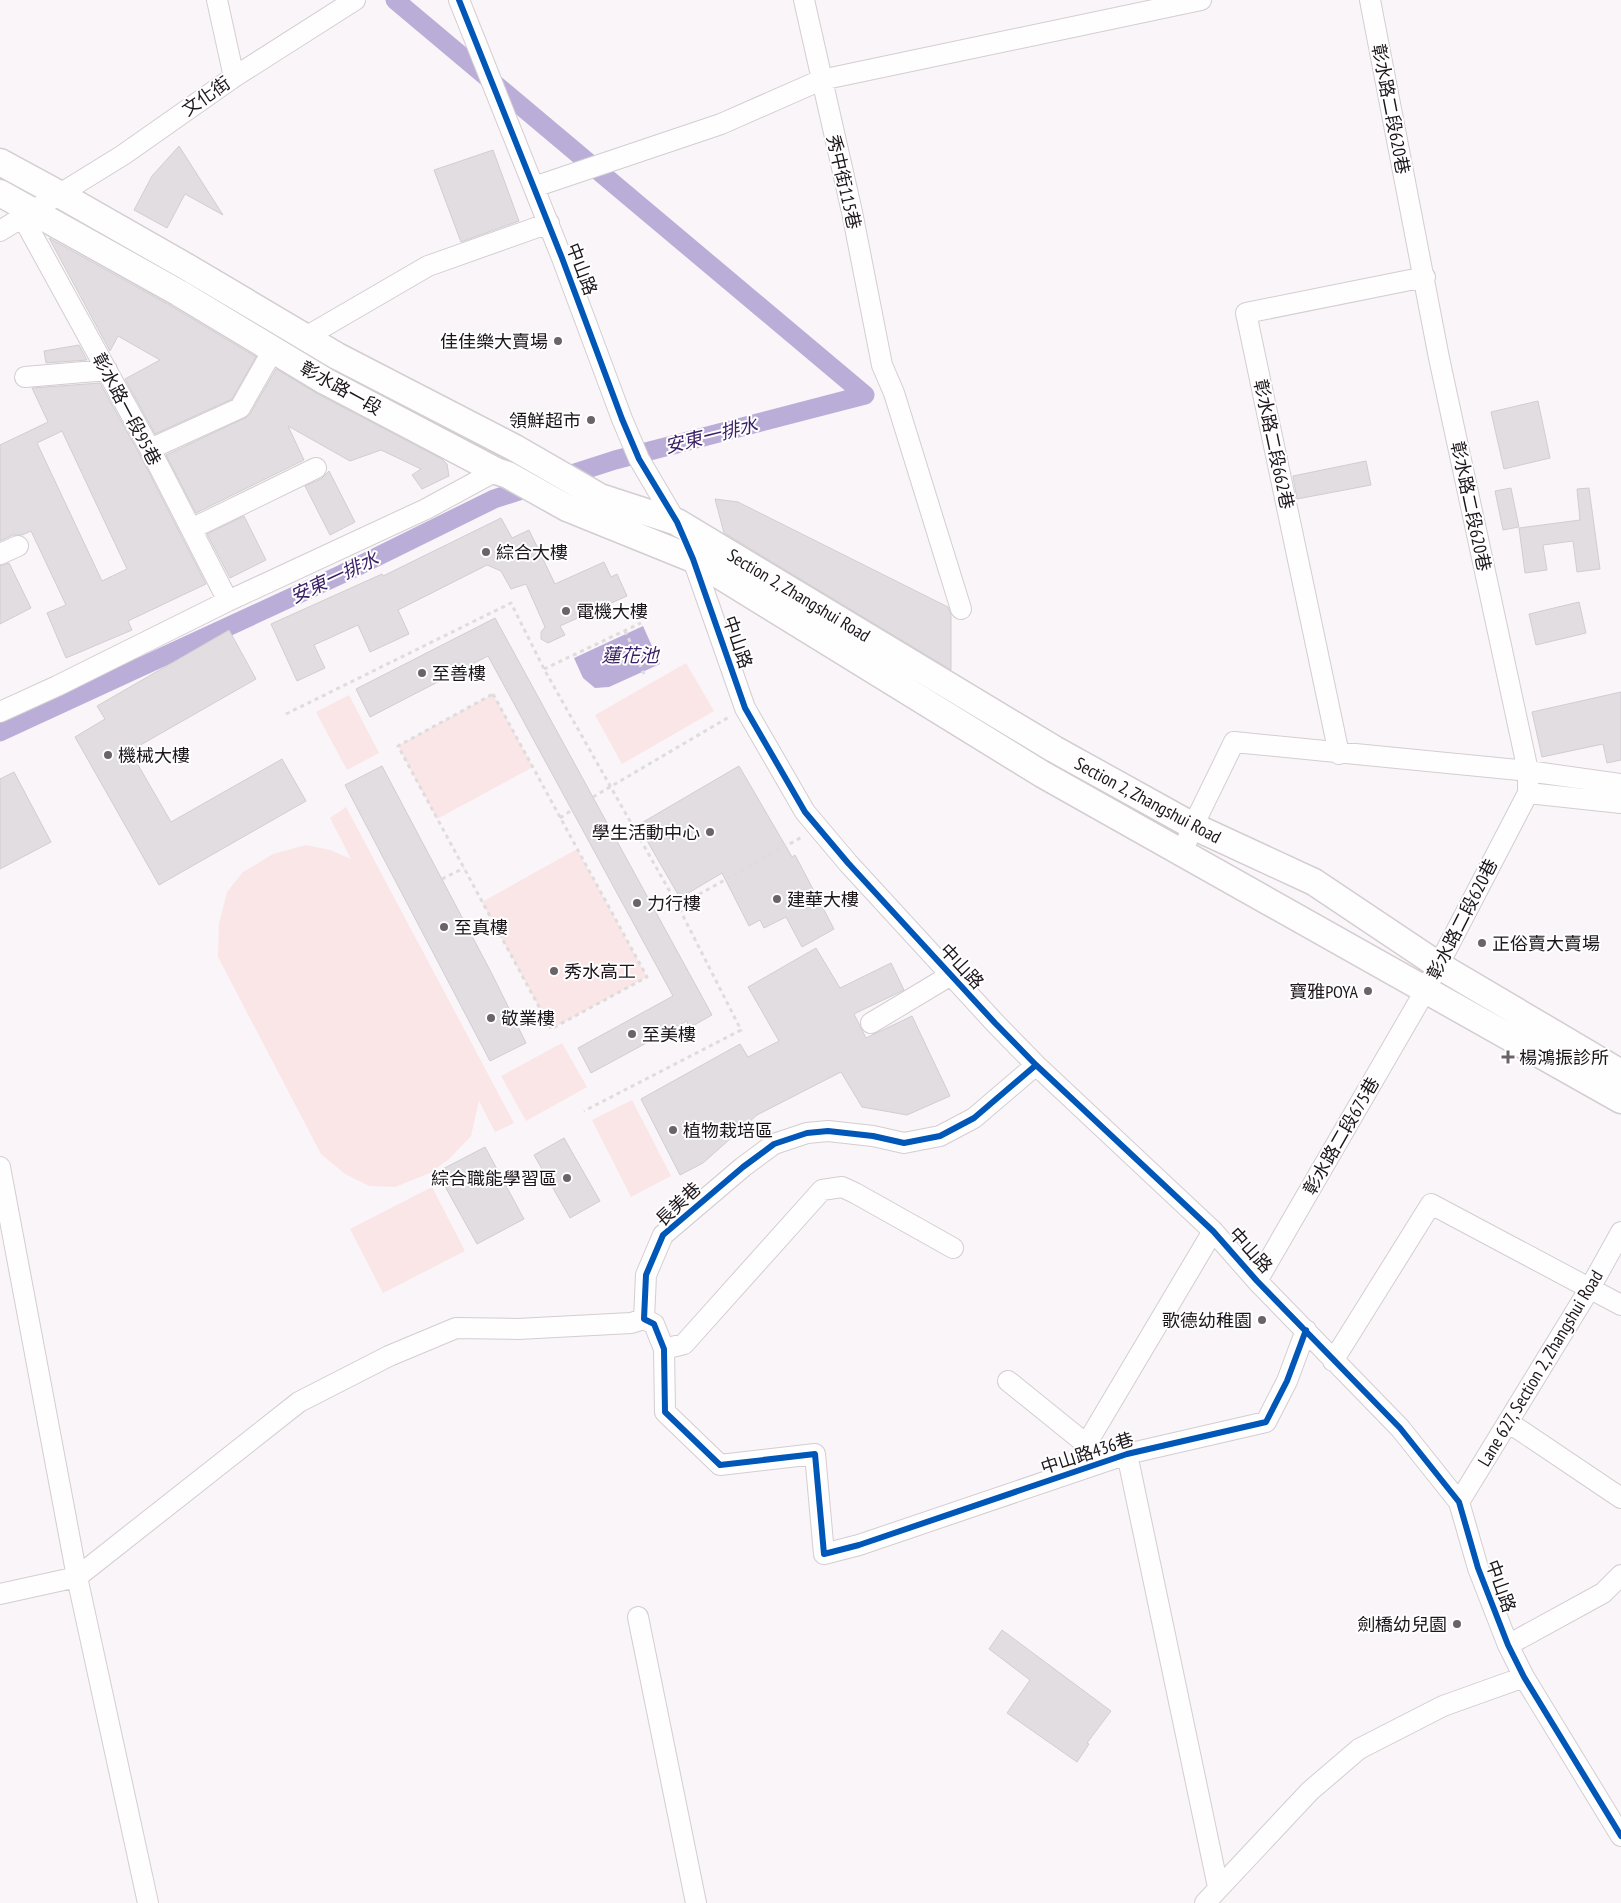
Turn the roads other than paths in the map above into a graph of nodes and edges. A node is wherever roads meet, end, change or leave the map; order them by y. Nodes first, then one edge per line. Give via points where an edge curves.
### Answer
1 (216, 0) edge
2 (355, 0) edge
3 (459, 0) edge
4 (804, 0) edge
5 (1201, 0) edge
6 (1370, 0) edge
7 (234, 77) junction
8 (821, 80) junction
9 (0, 162) edge
10 (534, 188) junction
11 (0, 193) edge
12 (59, 194) junction
13 (28, 215) junction
14 (549, 223) junction
15 (0, 231) edge
16 (1425, 277) junction
17 (304, 338) junction
18 (273, 350) junction
19 (107, 370) junction
20 (25, 377) dead end
21 (150, 449) junction
22 (316, 468) dead end
23 (502, 473) junction
24 (677, 522) junction
25 (191, 529) junction
26 (693, 559) junction
27 (228, 601) junction
28 (961, 608) dead end
29 (0, 712) edge
30 (1054, 749) junction
31 (1339, 754) junction
32 (1528, 771) junction
33 (1042, 774) junction
34 (1621, 784) edge
35 (1528, 793) junction
36 (1621, 803) edge
37 (1192, 826) junction
38 (1182, 854) junction
39 (1438, 965) junction
40 (951, 975) junction
41 (1425, 991) junction
42 (871, 1023) dead end
43 (1036, 1065) junction
44 (1621, 1073) edge
45 (1621, 1100) edge
46 (0, 1167) edge
47 (1213, 1231) junction
48 (1621, 1232) edge
49 (953, 1248) dead end
50 (1257, 1281) junction
51 (1590, 1288) junction
52 (1621, 1305) edge
53 (644, 1319) junction
54 (1306, 1330) junction
55 (664, 1349) junction
56 (1333, 1361) junction
57 (1008, 1381) dead end
58 (1508, 1422) junction
59 (1087, 1443) junction
60 (1127, 1454) junction
61 (1106, 1462) junction
62 (1621, 1498) edge
63 (1459, 1502) junction
64 (1621, 1575) edge
65 (77, 1578) junction
66 (0, 1594) edge
67 (638, 1617) dead end
68 (1508, 1645) junction
69 (1524, 1677) junction
70 (1621, 1836) edge
71 (1218, 1888) junction
72 (148, 1903) edge
73 (696, 1903) edge
74 (1205, 1903) edge

1 - 7 street
2 - 7 street, 文化街
3 - 10 street, 中山路
4 - 8 street, 秀中街115巷
5 - 8 street
6 - 16 street, 彰水路二段620巷
7 - 12 street, 文化街 via 122,155
8 - 10 street via 720,124
8 - 28 street, 秀中街115巷 via 852,212 882,365 894,393
9 - 12 main road, 彰水路一段
10 - 14 street, 中山路
11 - 13 main road, 彰水路一段
12 - 13 street, 文化街
12 - 17 main road, 彰水路一段
13 - 15 street, 文化街
13 - 18 main road, 彰水路一段 via 179,294
13 - 19 street, 彰水路一段95巷
14 - 17 street via 428,266
14 - 24 street, 中山路 via 639,459
16 - 31 street, 彰水路二段662巷 via 1246,313
16 - 32 street, 彰水路二段620巷
17 - 24 main road, 彰水路一段 via 515,448 600,497
18 - 21 street via 240,408
18 - 23 main road, 彰水路一段
19 - 20 street
19 - 21 street, 彰水路一段95巷
21 - 25 street, 彰水路一段95巷
22 - 25 street
23 - 26 main road, 彰水路一段 via 567,508
23 - 27 street
24 - 26 street, 中山路
24 - 30 main road, Section 2, Zhangshui Road
25 - 27 street, 彰水路一段95巷
26 - 33 main road, Section 2, Zhangshui Road
26 - 40 street, 中山路 via 745,708 805,812 848,864
27 - 29 street
30 - 33 main road
30 - 37 main road, Section 2, Zhangshui Road
31 - 32 street
31 - 37 street via 1234,742
32 - 34 street
32 - 35 street, 彰水路二段620巷
33 - 38 main road, Section 2, Zhangshui Road
35 - 36 street
35 - 39 street, 彰水路二段620巷
37 - 38 street
37 - 39 main road, Section 2, Zhangshui Road via 1314,882
38 - 41 main road, Section 2, Zhangshui Road
39 - 41 street, 彰水路二段620巷
39 - 44 main road, Section 2, Zhangshui Road
40 - 42 street
40 - 43 street, 中山路
41 - 45 main road, Section 2, Zhangshui Road
41 - 50 street, 彰水路二段675巷
43 - 47 street, 中山路
43 - 53 street, 長美巷 via 974,1118 940,1136 904,1143 828,1131 807,1133 774,1144 743,1166 663,1235 646,1275
46 - 65 street
47 - 50 street, 中山路
47 - 59 street
48 - 51 street, Lane 627, Section 2, Zhangshui Road
49 - 55 street via 842,1187 822,1190 684,1344
50 - 54 street, 中山路
51 - 52 street
51 - 56 street via 1431,1204
51 - 58 street, Lane 627, Section 2, Zhangshui Road
53 - 55 street via 654,1324
53 - 65 street via 631,1323 518,1329 456,1328 389,1356 299,1402
54 - 56 street, 中山路
54 - 60 street, 中山路436巷 via 1287,1381 1266,1422
55 - 61 street, 中山路436巷 via 665,1412 720,1465 815,1454 824,1554
56 - 63 street, 中山路 via 1400,1428
57 - 59 street
58 - 62 street
58 - 63 street, Lane 627, Section 2, Zhangshui Road
59 - 61 street
60 - 61 street, 中山路436巷
60 - 71 street, 中山路436巷
63 - 68 street, 中山路 via 1478,1568
64 - 68 street via 1603,1593
65 - 66 street
65 - 72 street
67 - 73 street
68 - 69 street, 中山路
69 - 70 street, 中山路
69 - 71 street via 1443,1706 1359,1749 1310,1791
71 - 74 street

